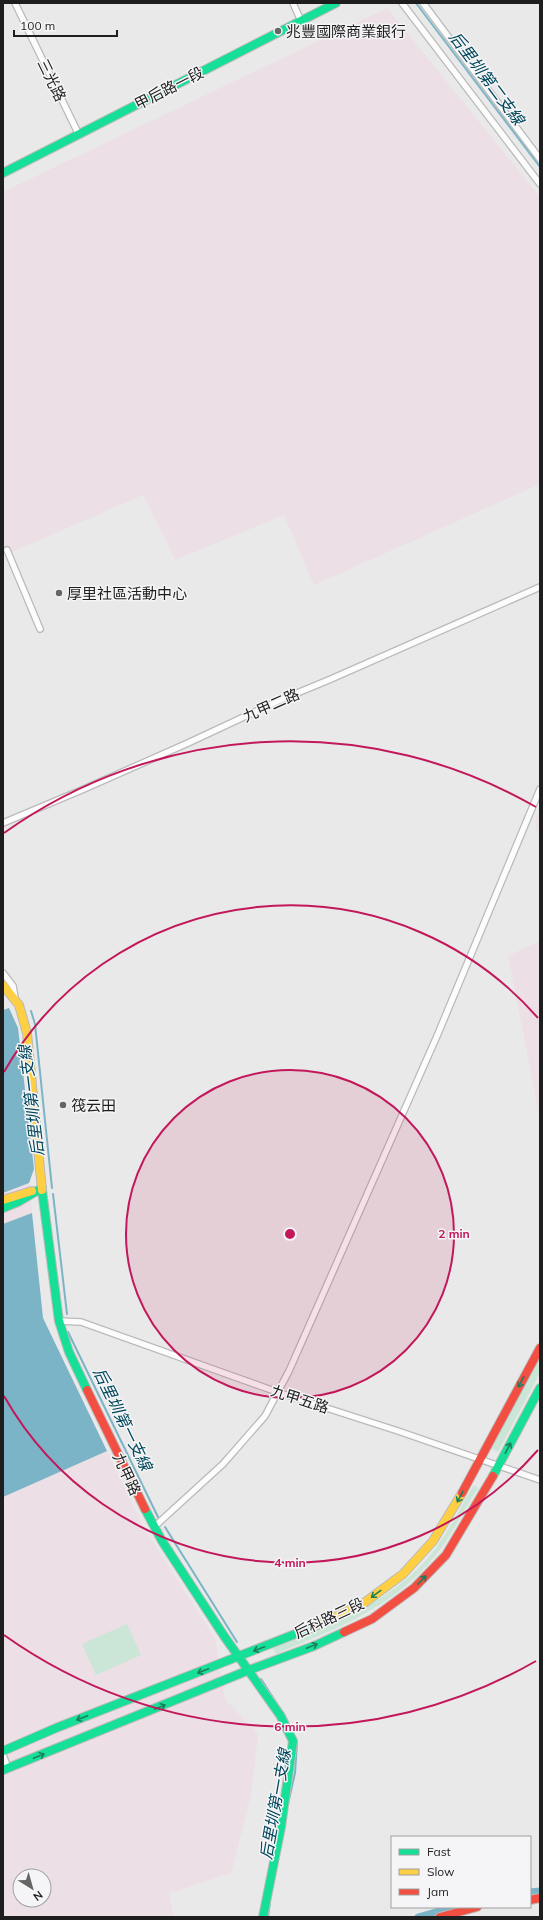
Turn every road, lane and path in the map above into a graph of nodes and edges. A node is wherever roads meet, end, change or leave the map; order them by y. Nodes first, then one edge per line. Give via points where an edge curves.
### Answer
1 (15, 3) edge
2 (293, 3) edge
3 (336, 3) edge
4 (402, 3) edge
5 (423, 3) edge
6 (301, 21) junction
7 (79, 135) junction
8 (540, 159) edge
9 (3, 173) edge
10 (540, 184) edge
11 (7, 550) dead end
12 (540, 587) edge
13 (40, 629) dead end
14 (540, 789) edge
15 (3, 822) edge
16 (3, 973) edge
17 (3, 985) edge
18 (15, 998) junction
19 (42, 1188) junction
20 (3, 1200) edge
21 (3, 1208) edge
22 (59, 1321) junction
23 (540, 1348) edge
24 (540, 1388) edge
25 (278, 1392) junction
26 (480, 1458) junction
27 (499, 1466) junction
28 (540, 1480) edge
29 (154, 1527) junction
30 (239, 1656) junction
31 (249, 1670) junction
32 (3, 1751) edge
33 (3, 1755) edge
34 (6, 1769) edge
35 (473, 1908) edge
36 (263, 1917) edge
37 (440, 1917) edge

1 - 7 street, 三光路
2 - 6 street
3 - 6 street, 甲后路一段
4 - 10 street
5 - 8 street
6 - 7 street, 甲后路一段
7 - 9 street, 甲后路一段
11 - 13 street
12 - 15 street, 九甲二路 via 84,789
14 - 25 street via 437,1036 309,1329
16 - 18 street, 九甲路 via 13,986
17 - 18 street, 九甲路
18 - 19 street, 九甲路 via 23,1014 27,1033
19 - 20 street
19 - 21 street
19 - 22 street, 九甲路
22 - 25 street, 九甲五路 via 81,1322
22 - 29 street, 九甲路 via 69,1352
23 -> 26 street, 后科路三段
27 -> 24 street, 后科路三段
25 - 26 street, 九甲五路
25 - 29 street via 265,1416 223,1464
26 - 27 street, 九甲五路
26 -> 30 street, 后科路三段 via 433,1541 403,1574 364,1603 308,1630
27 - 28 street, 九甲五路
31 -> 27 street, 后科路三段 via 314,1646 372,1619 414,1588 446,1555
29 - 30 street, 九甲路
30 - 31 street, 九甲路
30 -> 32 street, 后科路三段
34 -> 31 street, 后科路三段
31 - 36 street, 九甲路 via 280,1715 293,1741 281,1826
33 - 34 street
35 - 37 street

